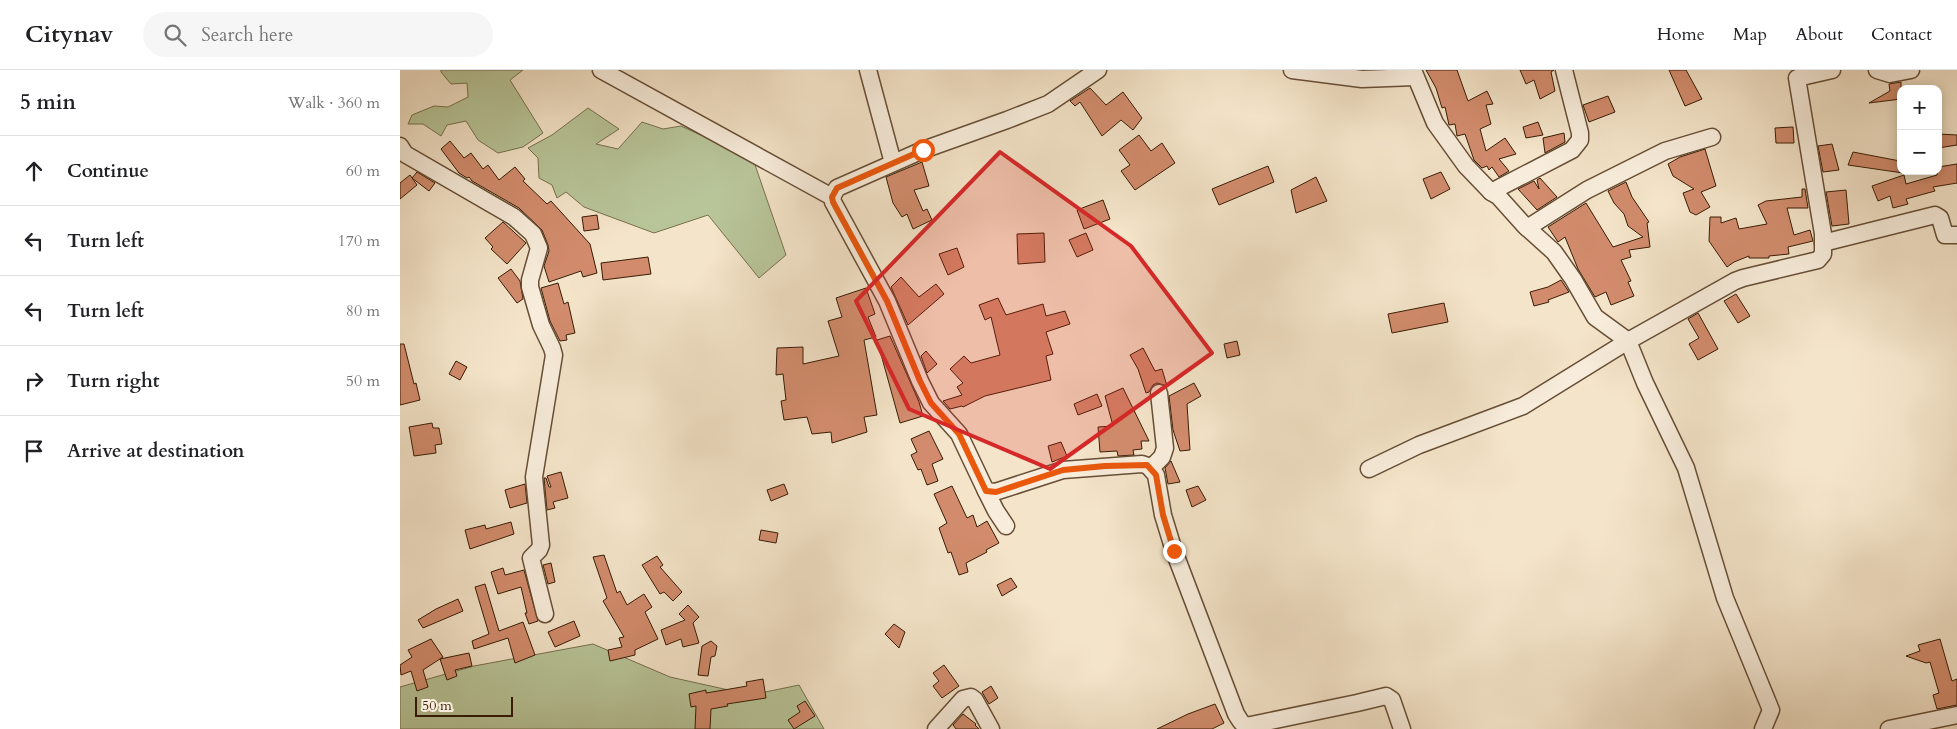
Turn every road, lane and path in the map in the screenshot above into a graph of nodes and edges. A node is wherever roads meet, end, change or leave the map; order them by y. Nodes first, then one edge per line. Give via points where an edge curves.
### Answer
1 (601, 70) edge
2 (868, 70) edge
3 (1098, 70) edge
4 (1292, 70) edge
5 (1564, 70) edge
6 (1832, 70) edge
7 (1877, 70) edge
8 (1911, 70) edge
9 (1414, 74) edge
10 (1712, 137) dead end
11 (400, 146) edge
12 (894, 163) junction
13 (1491, 192) junction
14 (832, 197) junction
15 (1527, 228) junction
16 (1957, 235) edge
17 (1824, 243) junction
18 (1628, 341) junction
19 (1159, 393) dead end
20 (1151, 468) junction
21 (1369, 469) dead end
22 (986, 491) junction
23 (1006, 526) dead end
24 (545, 614) dead end
25 (1957, 715) edge
26 (936, 729) edge
27 (991, 729) edge
28 (1402, 729) edge
29 (1763, 729) edge
30 (1890, 729) edge

1 - 14 street
2 - 12 street
3 - 12 street via 1048,104
4 - 9 street via 1362,79
5 - 13 street via 1580,133 1577,145
6 - 17 street via 1796,80
7 - 8 street via 1890,74
9 - 13 street via 1435,123 1466,166
10 - 15 street via 1665,151 1586,190
11 - 24 street via 405,154 514,216 533,234 540,248 530,287 554,355 534,476 541,545 531,560
12 - 14 street via 837,188
13 - 15 street
14 - 22 street via 887,301 931,403 959,434
15 - 18 street via 1554,252 1595,317
16 - 17 street via 1945,235 1940,218 1935,215
17 - 18 street via 1823,254 1818,260 1743,278
18 - 21 street via 1523,406 1419,445
18 - 29 street via 1686,468 1725,598 1771,710
19 - 20 street via 1165,448 1162,457
20 - 22 street via 1142,464 1063,470 996,492
20 - 28 street via 1156,475 1174,551 1242,724 1247,726 1386,696 1392,700
22 - 23 street
25 - 30 street
26 - 27 street via 967,697 975,700

